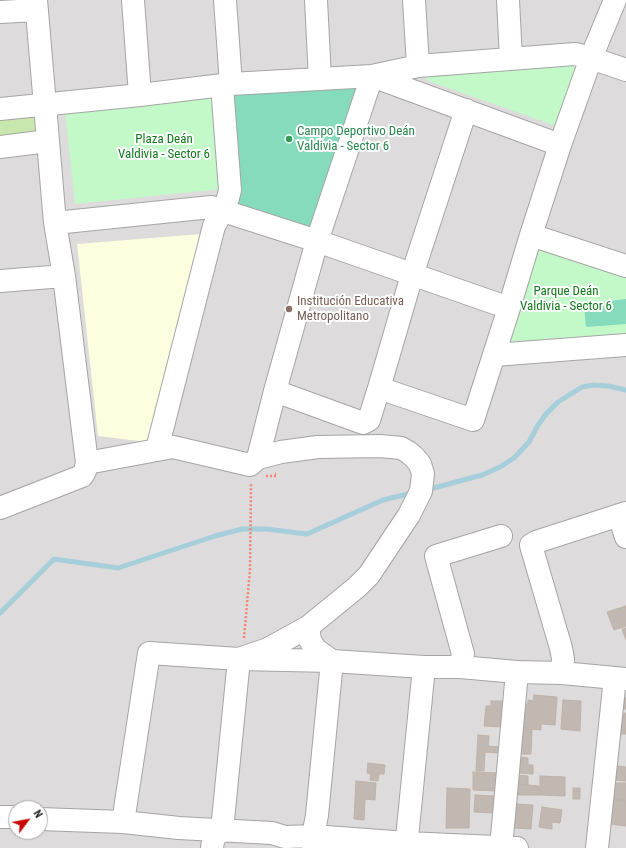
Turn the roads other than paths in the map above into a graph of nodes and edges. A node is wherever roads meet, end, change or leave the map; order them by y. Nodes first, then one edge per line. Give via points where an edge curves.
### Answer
1 (133, 0) edge
2 (225, 0) edge
3 (316, 0) edge
4 (414, 0) edge
5 (508, 0) edge
6 (615, 0) edge
7 (37, 5) edge
8 (0, 12) edge
9 (591, 58) junction
10 (511, 59) junction
11 (418, 66) junction
12 (626, 70) edge
13 (372, 76) junction
14 (320, 79) junction
15 (226, 85) junction
16 (140, 95) junction
17 (44, 105) junction
18 (0, 109) edge
19 (466, 110) junction
20 (48, 141) junction
21 (560, 144) junction
22 (0, 147) edge
23 (223, 210) junction
24 (55, 223) junction
25 (531, 235) junction
26 (317, 241) junction
27 (626, 266) edge
28 (412, 275) junction
29 (64, 276) junction
30 (0, 281) edge
31 (509, 308) junction
32 (626, 345) edge
33 (494, 355) junction
34 (379, 388) junction
35 (275, 391) junction
36 (156, 449) junction
37 (87, 463) junction
38 (255, 467) junction
39 (0, 508) edge
40 (623, 514) edge
41 (501, 536) dead end
42 (626, 537) edge
43 (308, 627) junction
44 (240, 659) junction
45 (332, 661) junction
46 (424, 667) junction
47 (460, 667) junction
48 (517, 672) junction
49 (562, 673) junction
50 (621, 679) edge
51 (48, 818) edge
52 (124, 822) junction
53 (179, 828) junction
54 (285, 837) junction
55 (225, 839) edge
56 (313, 842) edge
57 (406, 845) edge
58 (206, 848) edge
59 (253, 848) edge
60 (506, 848) edge
61 (597, 848) edge

1 - 16 street
2 - 15 street
3 - 14 street
4 - 11 street
5 - 10 street
6 - 9 street
7 - 8 street
7 - 17 street
9 - 10 street via 574,54
9 - 12 street
9 - 21 street
10 - 11 street
11 - 13 street
13 - 14 street
13 - 19 street
13 - 26 street
14 - 15 street
15 - 16 street
15 - 23 street via 230,190
16 - 17 street
17 - 18 street
17 - 20 street
19 - 21 street
19 - 28 street
20 - 22 street
20 - 24 street
21 - 25 street
23 - 24 street via 211,207
23 - 26 street
23 - 36 street via 214,226
24 - 29 street
25 - 27 street
25 - 31 street
26 - 28 street
26 - 35 street
28 - 31 street
28 - 34 street
29 - 30 street
29 - 37 street
31 - 33 street
32 - 33 street
33 - 34 street via 473,420
34 - 35 street via 369,420 363,423
35 - 38 street
36 - 37 street
36 - 38 street via 173,446
37 - 39 street via 82,476
38 - 43 street via 281,452 318,447 401,448 420,464 423,474 421,491 409,515 369,575 357,588
40 - 42 street
40 - 49 street via 532,545 561,648
41 - 47 street via 436,556 463,654
43 - 44 street via 268,649
43 - 45 street via 310,640 315,649
44 - 45 street
44 - 52 street via 149,653
44 - 55 street
45 - 46 street
45 - 56 street
46 - 47 street
46 - 57 street
47 - 48 street
48 - 49 street
48 - 60 street
49 - 50 street
50 - 61 street
51 - 52 street
52 - 53 street
53 - 55 street
53 - 58 street via 195,836
54 - 55 street via 272,833
54 - 56 street
54 - 59 street
56 - 57 street
57 - 60 street

